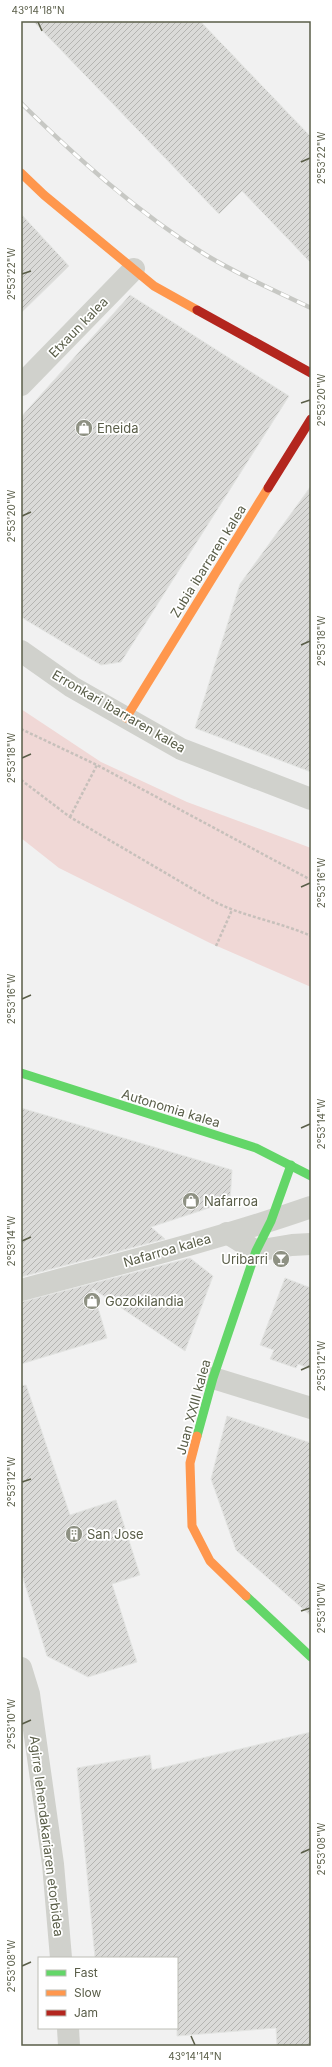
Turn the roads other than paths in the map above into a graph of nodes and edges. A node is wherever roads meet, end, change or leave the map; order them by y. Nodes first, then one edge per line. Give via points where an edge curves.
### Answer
1 (21, 172) edge
2 (134, 270) junction
3 (311, 373) edge
4 (21, 385) edge
5 (311, 419) edge
6 (21, 651) edge
7 (126, 718) junction
8 (311, 799) edge
9 (21, 1073) edge
10 (290, 1165) junction
11 (311, 1176) edge
12 (307, 1209) edge
13 (271, 1221) junction
14 (227, 1233) junction
15 (311, 1243) edge
16 (256, 1251) junction
17 (21, 1290) edge
18 (213, 1378) junction
19 (311, 1408) edge
20 (311, 1657) edge
21 (21, 1668) edge
22 (25, 1696) edge
23 (61, 1957) edge
24 (68, 2029) edge
25 (69, 2046) edge

1 - 2 street via 44,195
2 - 3 street via 154,286
2 - 4 street, Etxaun kalea
5 - 7 street, Zubia ibarraren kalea
6 - 7 street, Erronkari ibarraren kalea via 72,687
7 - 8 street, Erronkari ibarraren kalea via 181,749
9 - 10 street, Autonomia kalea via 256,1148
10 - 11 street, Autonomia kalea
10 - 13 street, Juan XXIII kalea
12 - 13 street, Nafarroa kalea
12 - 15 street
13 - 14 street, Nafarroa kalea
13 - 16 street, Juan XXIII kalea
14 - 16 street
14 - 17 street, Nafarroa kalea
15 - 16 street
16 - 18 street, Juan XXIII kalea
18 - 19 street
18 - 20 street, Juan XXIII kalea via 190,1463 192,1526 210,1561
21 - 22 street, Agirre lehendakariaren etorbidea
22 - 23 street, Agirre lehendakariaren etorbidea via 53,1864
24 - 25 street

